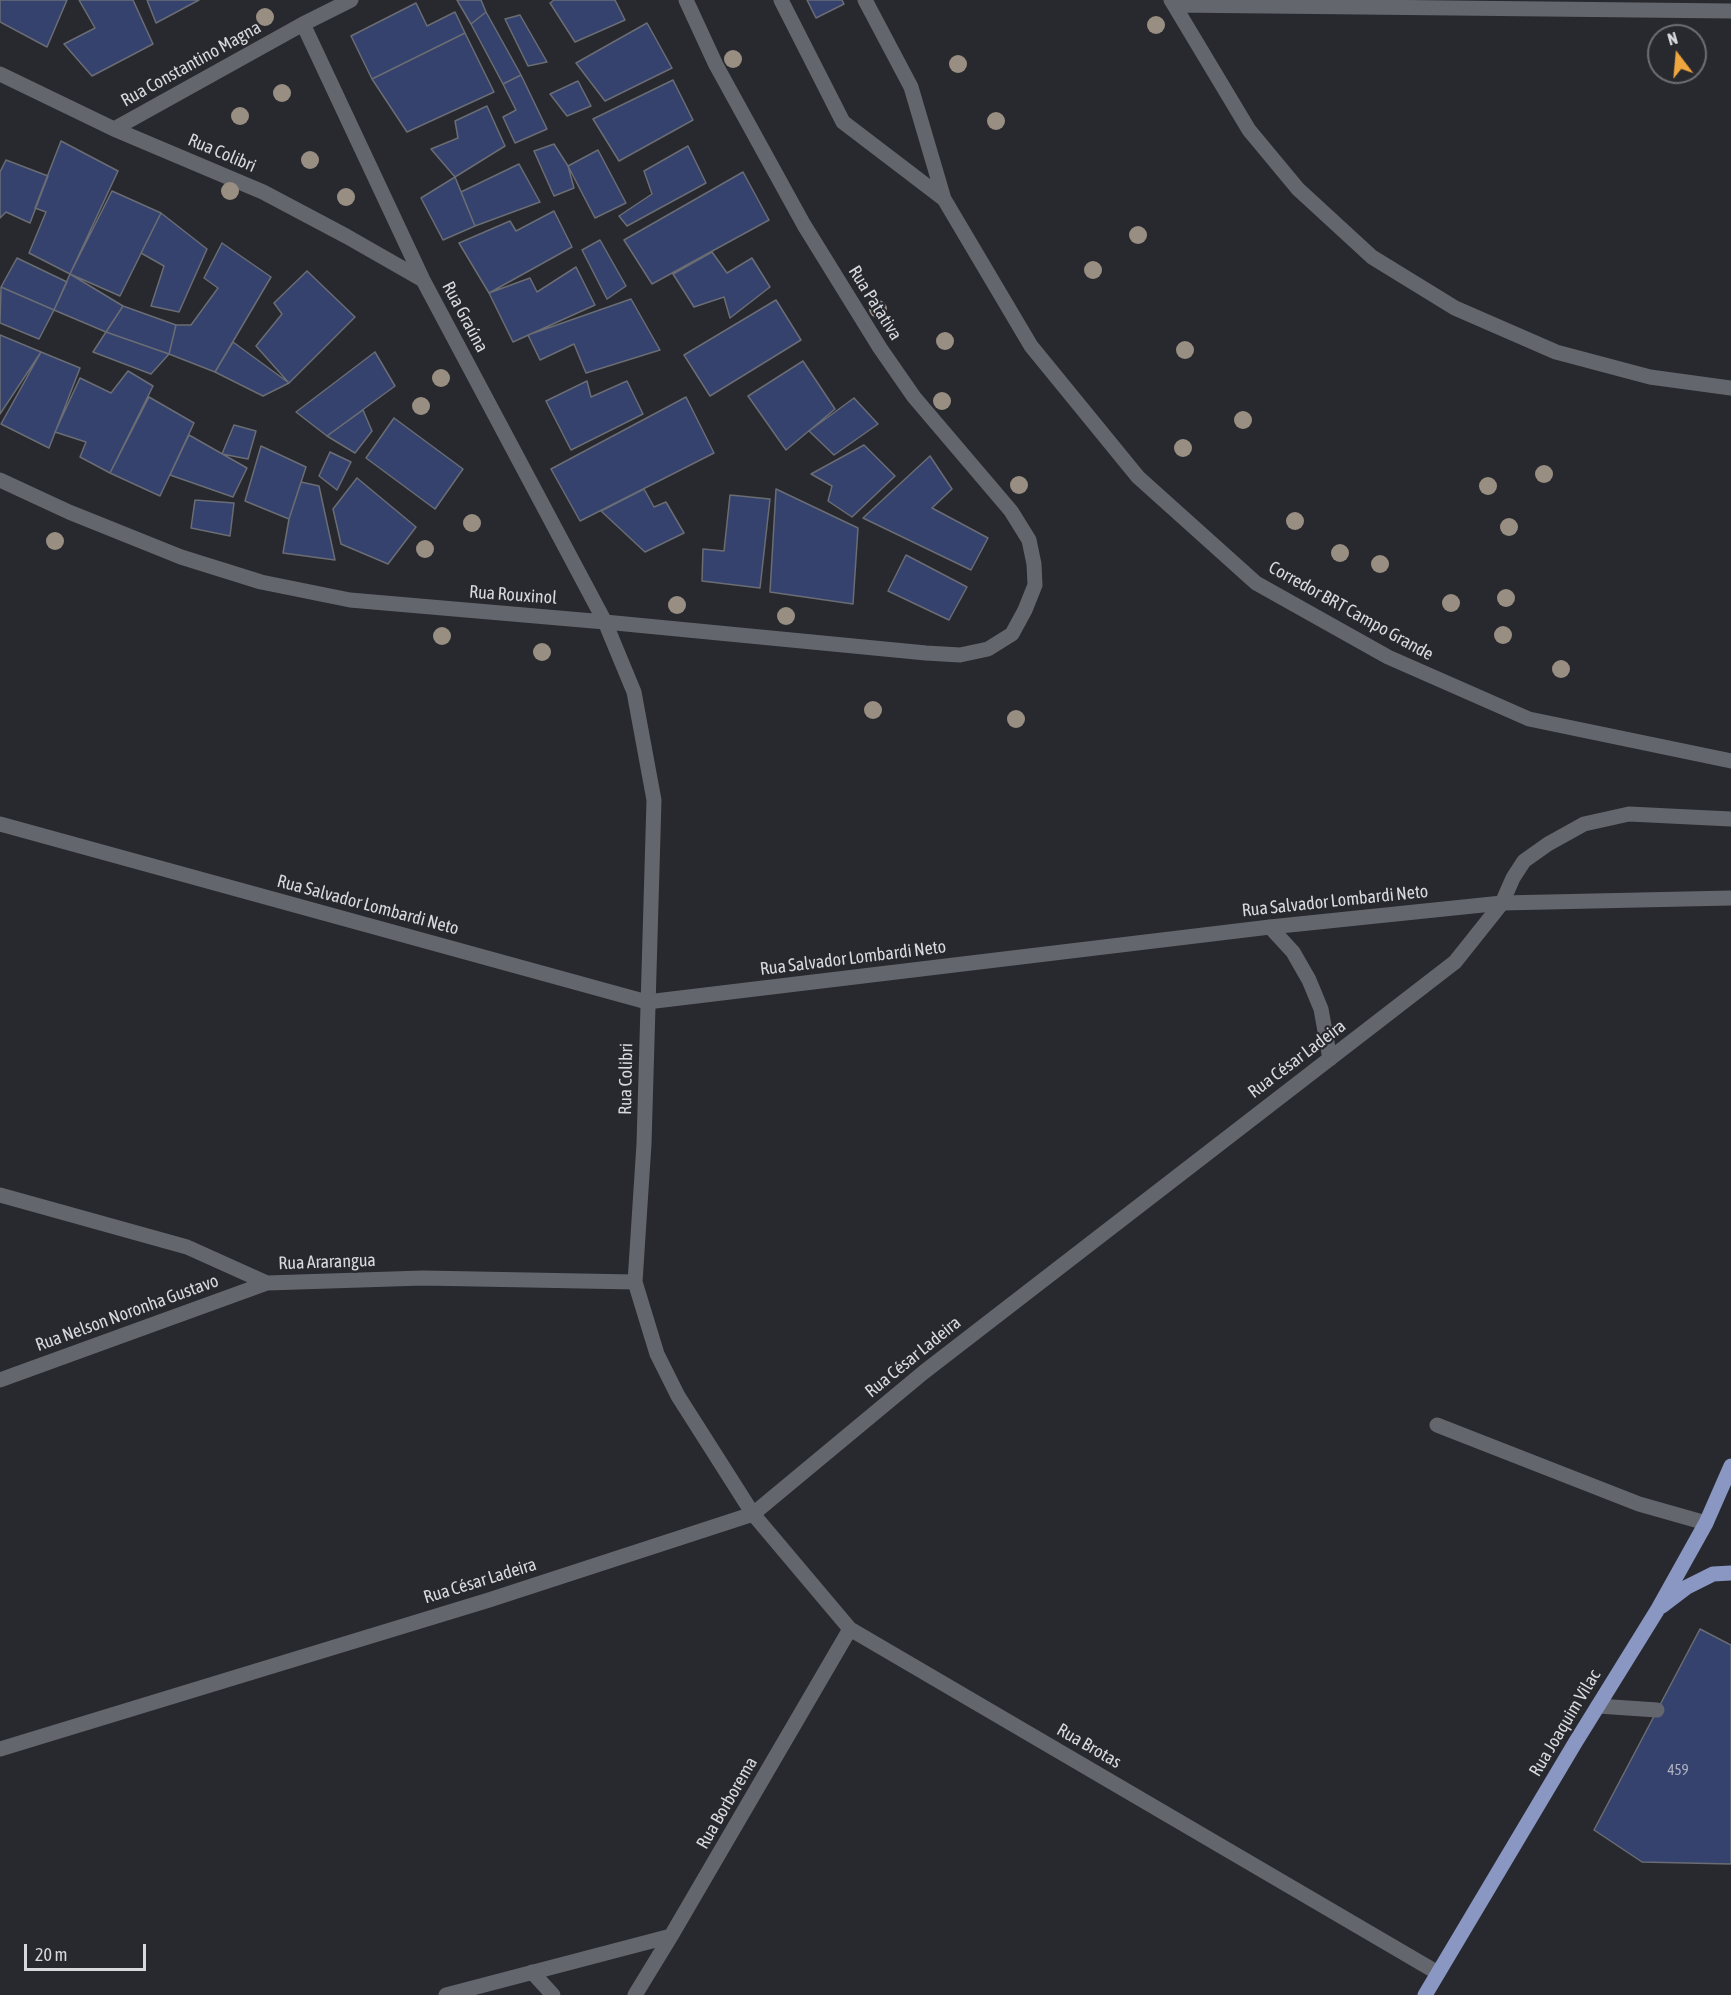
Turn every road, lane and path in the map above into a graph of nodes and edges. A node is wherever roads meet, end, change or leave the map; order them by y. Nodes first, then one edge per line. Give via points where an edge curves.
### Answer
1 (351, 0) edge
2 (686, 0) edge
3 (781, 0) edge
4 (865, 0) edge
5 (1173, 2) edge
6 (1576, 4) edge
7 (1731, 11) edge
8 (303, 24) junction
9 (0, 74) edge
10 (114, 129) junction
11 (944, 199) junction
12 (423, 280) junction
13 (1731, 388) edge
14 (0, 480) edge
15 (1025, 610) joint
16 (605, 622) junction
17 (1731, 760) edge
18 (1731, 819) edge
19 (0, 824) edge
20 (1731, 898) edge
21 (1502, 903) junction
22 (1270, 927) junction
23 (647, 1002) junction
24 (1330, 1059) junction
25 (0, 1195) edge
26 (635, 1282) junction
27 (267, 1283) junction
28 (0, 1380) edge
29 (1437, 1425) dead end
30 (1731, 1466) edge
31 (753, 1514) junction
32 (1706, 1523) junction
33 (1731, 1573) edge
34 (1658, 1609) junction
35 (850, 1629) junction
36 (1598, 1706) junction
37 (1657, 1710) dead end
38 (0, 1749) edge
39 (671, 1936) junction
40 (532, 1972) junction
41 (1438, 1972) junction
42 (446, 1995) edge
43 (553, 1995) edge
44 (635, 1995) edge
45 (1425, 1995) edge

1 - 8 street, Rua Constantino Magna
2 - 15 street, Rua Patativa via 716,66 799,215 880,348 914,397 1011,511 1029,540 1035,585
3 - 11 street, Corredor BRT Campo Grande via 843,122
4 - 11 street, Corredor BRT Campo Grande via 911,87
5 - 6 street
5 - 13 street via 1249,130 1298,189 1372,257 1455,308 1556,352 1650,377
6 - 7 street
8 - 10 street, Rua Constantino Magna
8 - 12 street, Rua Graúna
9 - 10 street, Rua Colibri
10 - 12 street, Rua Colibri via 263,192
11 - 17 street, Corredor BRT Campo Grande via 1038,355 1138,477 1256,582 1388,657 1528,719
12 - 16 street, Rua Graúna
14 - 16 street, Rua Rouxinol via 181,556 261,582 350,600
15 - 16 street, Rua Rouxinol via 1012,634 988,649 960,655
16 - 23 street, Rua Colibri via 634,692 654,800
18 - 21 street, Rua César Ladeira via 1629,814 1584,824 1524,861
19 - 23 street, Rua Salvador Lombardi Neto
20 - 21 street, Rua Salvador Lombardi Neto
21 - 22 street, Rua Salvador Lombardi Neto
21 - 24 street, Rua César Ladeira via 1455,962
22 - 23 street, Rua Salvador Lombardi Neto
22 - 24 street via 1293,952 1309,980 1321,1009
23 - 26 street, Rua Colibri via 644,1144
24 - 31 street, Rua César Ladeira via 924,1372
25 - 27 street, Rua Ararangua via 187,1247
26 - 27 street, Rua Ararangua via 423,1278
26 - 31 street, Rua Colibri via 657,1354 678,1396
27 - 28 street, Rua Nelson Noronha Gustavo
29 - 32 street via 1639,1504
30 - 32 main road, Rua Joaquim Vilac
31 - 35 street, Rua Brotas
31 - 38 street, Rua César Ladeira via 489,1600
32 - 34 main road, Rua Joaquim Vilac
33 - 34 main road via 1713,1574
34 - 36 main road, Rua Joaquim Vilac
35 - 39 street, Rua Borborema
35 - 41 street, Rua Brotas
36 - 37 street
36 - 41 main road, Rua Joaquim Vilac
39 - 40 street
39 - 44 street, Rua Borborema
40 - 42 street
40 - 43 street
41 - 45 main road, Rua Joaquim Vilac

